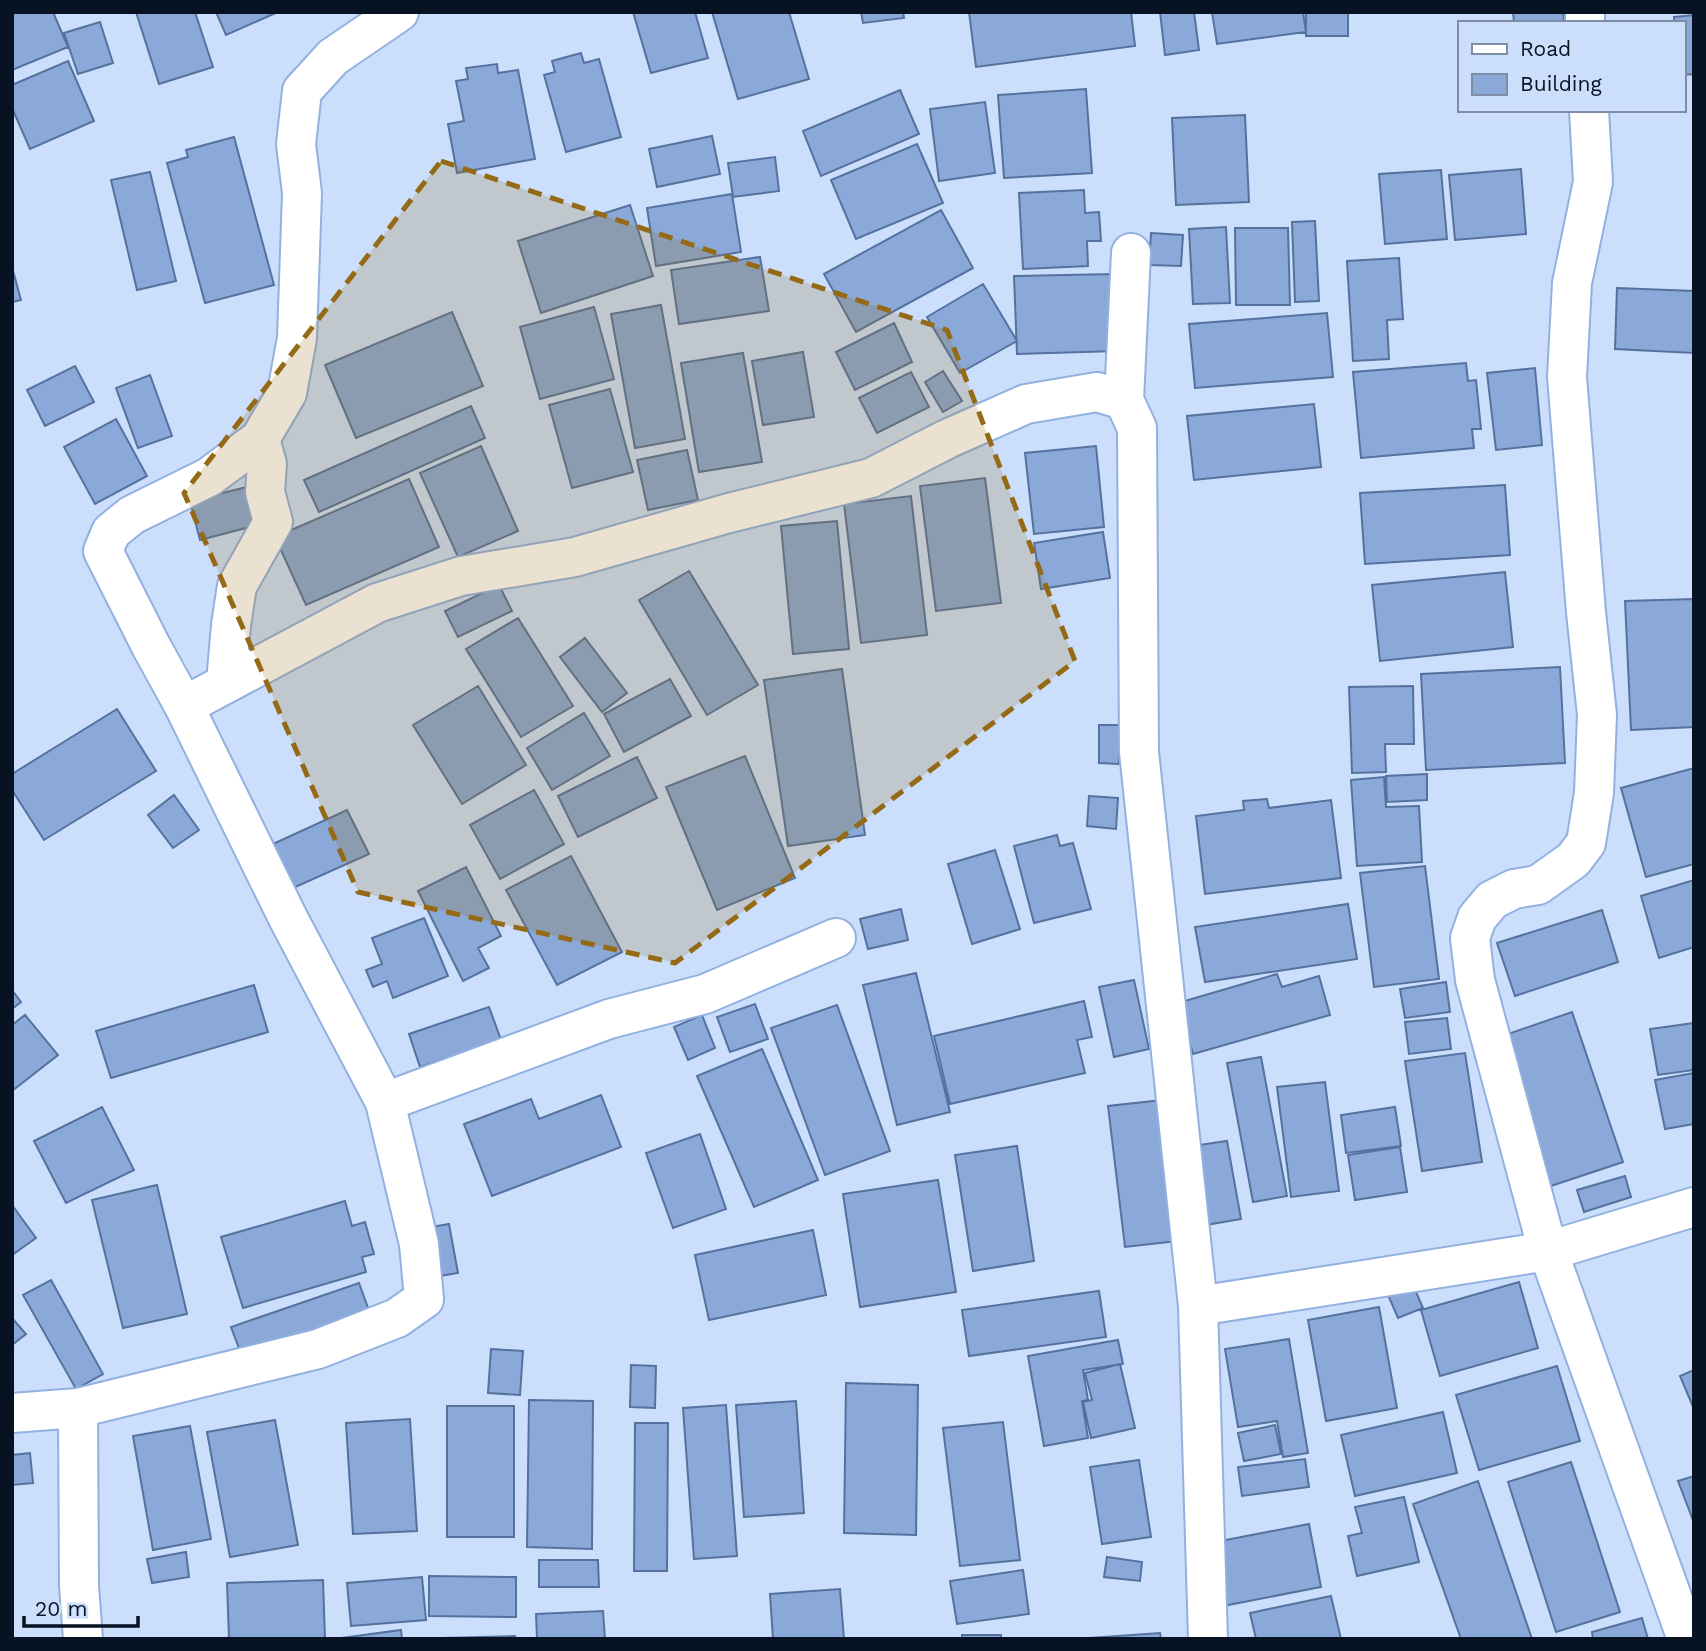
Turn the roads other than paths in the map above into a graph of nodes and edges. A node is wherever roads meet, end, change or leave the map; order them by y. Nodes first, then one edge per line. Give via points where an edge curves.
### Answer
1 (399, 12) edge
2 (1589, 112) edge
3 (1131, 253) dead end
4 (1124, 400) junction
5 (260, 439) junction
6 (226, 683) junction
7 (184, 706) junction
8 (836, 938) dead end
9 (385, 1102) junction
10 (1694, 1207) edge
11 (1548, 1251) junction
12 (1198, 1306) junction
13 (78, 1408) junction
14 (12, 1413) edge
15 (83, 1639) edge
16 (1208, 1639) edge
17 (1687, 1639) edge

1 - 5 street via 333,57 302,91 296,144 302,193 297,338 287,393
2 - 11 street via 1593,183 1572,283 1567,377 1597,715 1594,793 1586,843 1573,860 1538,885 1514,889 1492,900 1477,918 1470,938 1475,980
3 - 4 street
4 - 6 street via 1097,392 1026,404 871,478 575,557 461,576 377,603
4 - 12 street via 1138,428 1139,752
5 - 6 street via 273,522 237,586
5 - 7 street via 209,477 132,515 111,532 103,551
6 - 7 street
7 - 9 street
8 - 9 street via 705,994 609,1019
9 - 13 street via 419,1244 424,1299 397,1318 318,1349
10 - 11 street
11 - 12 street
11 - 17 street
12 - 16 street
13 - 14 street
13 - 15 street

